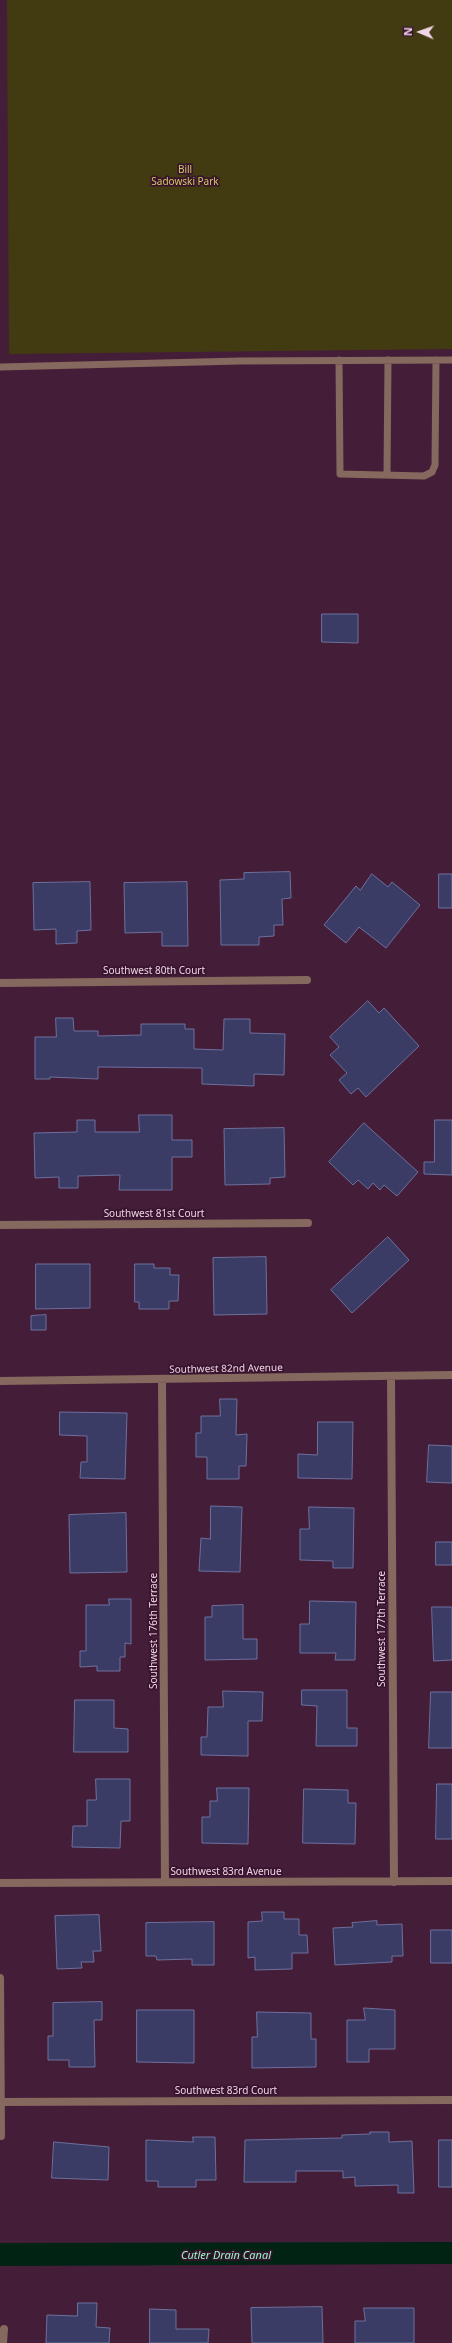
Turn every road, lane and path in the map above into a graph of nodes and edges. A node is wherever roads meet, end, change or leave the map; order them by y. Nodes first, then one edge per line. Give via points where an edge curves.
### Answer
1 (339, 360) junction
2 (388, 360) junction
3 (436, 360) junction
4 (452, 360) edge
5 (0, 367) edge
6 (387, 475) junction
7 (307, 980) dead end
8 (0, 983) edge
9 (308, 1223) dead end
10 (0, 1225) edge
11 (452, 1375) edge
12 (391, 1377) junction
13 (0, 1380) edge
14 (162, 1380) junction
15 (452, 1881) edge
16 (165, 1882) junction
17 (394, 1882) junction
18 (0, 1883) edge
19 (0, 1978) edge
20 (452, 2100) edge
21 (0, 2102) edge
22 (1, 2136) dead end
23 (4, 2330) dead end
24 (3, 2343) edge

1 - 2 lane
1 - 5 lane
1 - 6 lane via 340,474
2 - 3 lane
2 - 6 lane
3 - 4 lane
3 - 6 lane via 436,465 432,472 424,476
7 - 8 street, Southwest 80th Court
9 - 10 street, Southwest 81st Court
11 - 12 street, Southwest 82nd Avenue
12 - 14 street, Southwest 82nd Avenue
12 - 17 street, Southwest 177th Terrace
13 - 14 street, Southwest 82nd Avenue
14 - 16 street, Southwest 176th Terrace
15 - 17 street, Southwest 83rd Avenue
16 - 17 street, Southwest 83rd Avenue
16 - 18 street, Southwest 83rd Avenue
19 - 21 street
20 - 21 street, Southwest 83rd Court
21 - 22 street
23 - 24 street

